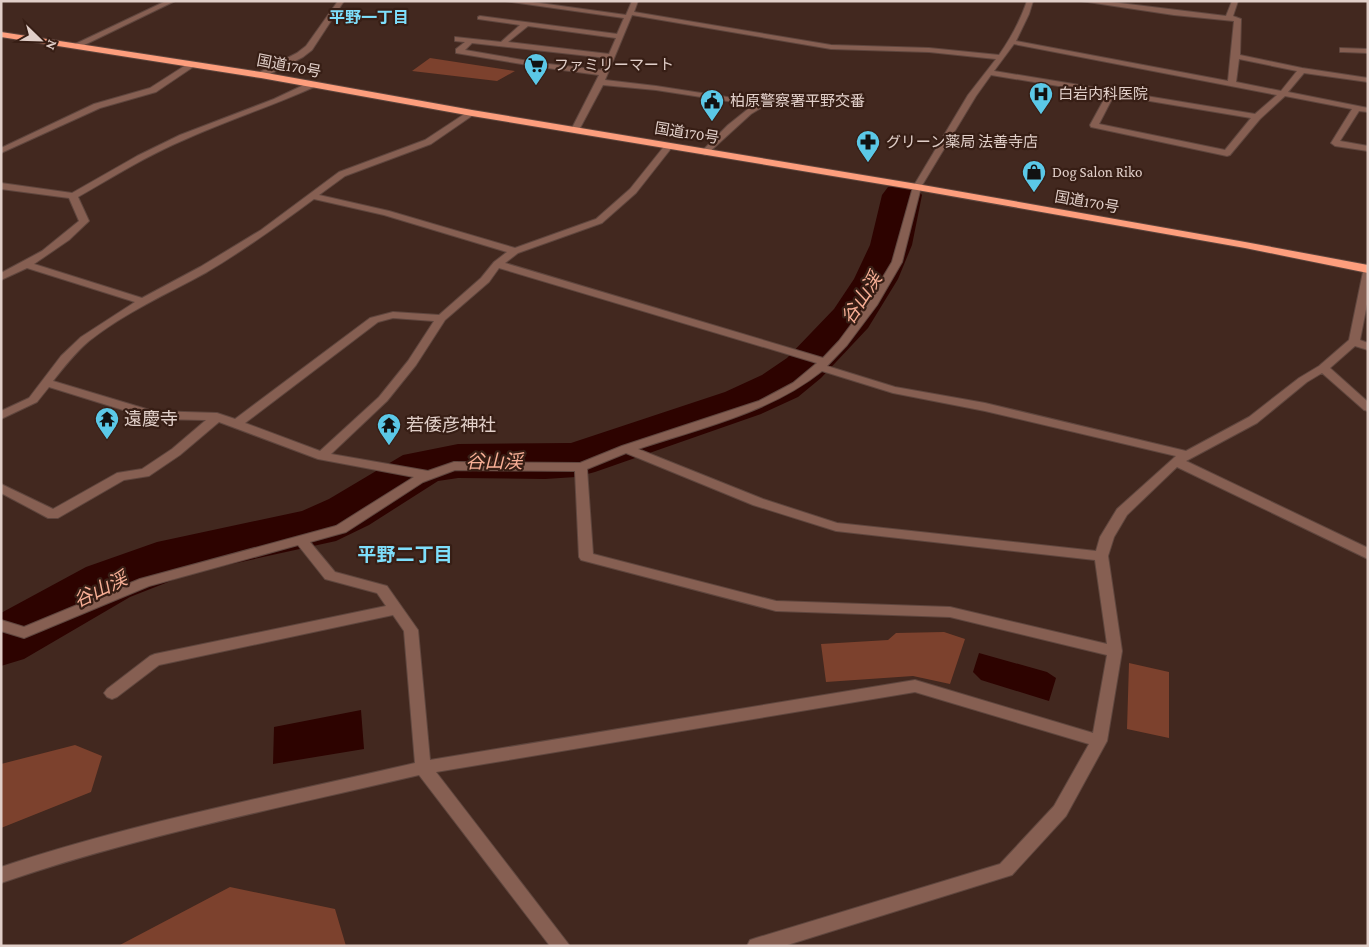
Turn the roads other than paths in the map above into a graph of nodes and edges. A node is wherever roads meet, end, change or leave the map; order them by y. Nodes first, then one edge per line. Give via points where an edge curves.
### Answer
1 (172, 1) edge
2 (341, 1) edge
3 (508, 1) edge
4 (635, 1) edge
5 (1030, 1) edge
6 (1084, 1) edge
7 (1235, 1) edge
8 (629, 15) junction
9 (480, 18) dead end
10 (1229, 18) junction
11 (526, 24) junction
12 (1, 34) edge
13 (620, 36) junction
14 (458, 39) dead end
15 (471, 40) junction
16 (1012, 42) junction
17 (502, 44) junction
18 (75, 46) junction
19 (1343, 50) dead end
20 (1368, 52) edge
21 (612, 56) junction
22 (1236, 56) junction
23 (1001, 58) junction
24 (192, 65) junction
25 (1302, 70) junction
26 (990, 72) junction
27 (604, 73) junction
28 (261, 75) junction
29 (1368, 80) edge
30 (600, 82) junction
31 (1232, 83) junction
32 (311, 85) junction
33 (1111, 94) junction
34 (1283, 94) junction
35 (778, 95) dead end
36 (759, 104) junction
37 (1357, 108) junction
38 (1368, 110) edge
39 (472, 114) junction
40 (1257, 117) junction
41 (575, 130) junction
42 (669, 146) junction
43 (1368, 149) edge
44 (1, 151) edge
45 (706, 152) junction
46 (1, 186) edge
47 (917, 187) junction
48 (73, 196) junction
49 (311, 196) junction
50 (515, 251) junction
51 (497, 264) junction
52 (27, 265) junction
53 (1368, 270) edge
54 (1, 277) edge
55 (143, 302) junction
56 (441, 318) junction
57 (1354, 340) junction
58 (1368, 347) edge
59 (817, 361) junction
60 (1323, 368) junction
61 (48, 383) junction
62 (1368, 408) edge
63 (1, 416) edge
64 (217, 417) junction
65 (236, 424) junction
66 (626, 449) junction
67 (322, 456) junction
68 (1182, 458) junction
69 (581, 467) junction
70 (423, 475) junction
71 (1, 488) edge
72 (302, 540) junction
73 (1368, 554) edge
74 (1101, 556) junction
75 (395, 609) junction
76 (12, 629) edge
77 (1115, 651) junction
78 (112, 693) dead end
79 (1099, 741) junction
80 (422, 768) junction
81 (1, 875) edge
82 (560, 946) edge
83 (756, 946) edge

1 - 18 street
2 - 28 street via 309,48
3 - 8 street
4 - 8 street
5 - 16 street
6 - 10 street
7 - 10 street
8 - 13 street
8 - 23 street via 831,47 929,50
9 - 11 street
10 - 22 street via 1238,19
11 - 13 street
11 - 17 street
12 - 18 highway, 国道170号
13 - 21 street
14 - 15 street
15 - 17 street
15 - 27 street via 459,51
16 - 23 street
16 - 31 street
17 - 21 street
18 - 24 highway, 国道170号
19 - 20 street
21 - 27 street
22 - 25 street
22 - 31 street
23 - 26 street
24 - 28 highway, 国道170号
24 - 44 street via 154,90 97,106
25 - 29 street
25 - 34 street
26 - 33 street
26 - 47 street via 972,95
27 - 30 street
28 - 32 highway, 国道170号
30 - 36 street
30 - 41 street
31 - 34 street
32 - 39 highway, 国道170号
32 - 48 street via 183,137
33 - 40 street
33 - 40 street via 1094,125 1227,153
34 - 37 street
34 - 40 street
35 - 36 street
36 - 45 street via 737,120
37 - 38 street
37 - 43 street via 1335,142
39 - 41 highway, 国道170号
39 - 49 street via 428,142 342,174
41 - 42 highway, 国道170号
42 - 45 highway, 国道170号
42 - 50 street via 633,191 599,221
45 - 47 highway, 国道170号
46 - 48 street
47 - 53 highway, 国道170号 via 1245,244
47 - 59 street via 897,262 873,303 843,343
48 - 52 street via 84,222
49 - 50 street via 386,213
49 - 55 street via 264,232
50 - 51 street
51 - 56 street
51 - 59 street
52 - 54 street
52 - 55 street
53 - 57 street
55 - 61 street via 85,339 65,358
56 - 65 street via 393,315 374,320
56 - 67 street via 412,363 383,399
57 - 58 street
57 - 60 street
59 - 66 street via 797,386 762,403
59 - 68 street via 893,390 985,407
60 - 62 street
60 - 68 street via 1253,420
61 - 63 street via 33,400
61 - 64 street via 152,415
64 - 65 street
64 - 71 street via 176,452 144,473 121,476 53,515
65 - 67 street
66 - 69 street
66 - 74 street via 758,502 836,527
67 - 70 street
68 - 73 street
68 - 74 street via 1122,512 1107,537
69 - 70 street via 454,466
69 - 77 street via 586,557 776,606 950,612
70 - 72 street via 341,529
72 - 75 street via 330,576 382,589
72 - 76 street via 145,582 24,633
74 - 77 street
75 - 78 street via 155,660
75 - 80 street via 411,630
77 - 79 street
79 - 80 street via 916,686
79 - 83 street via 1060,811 1006,870
80 - 81 street via 179,825 54,857
80 - 82 street

